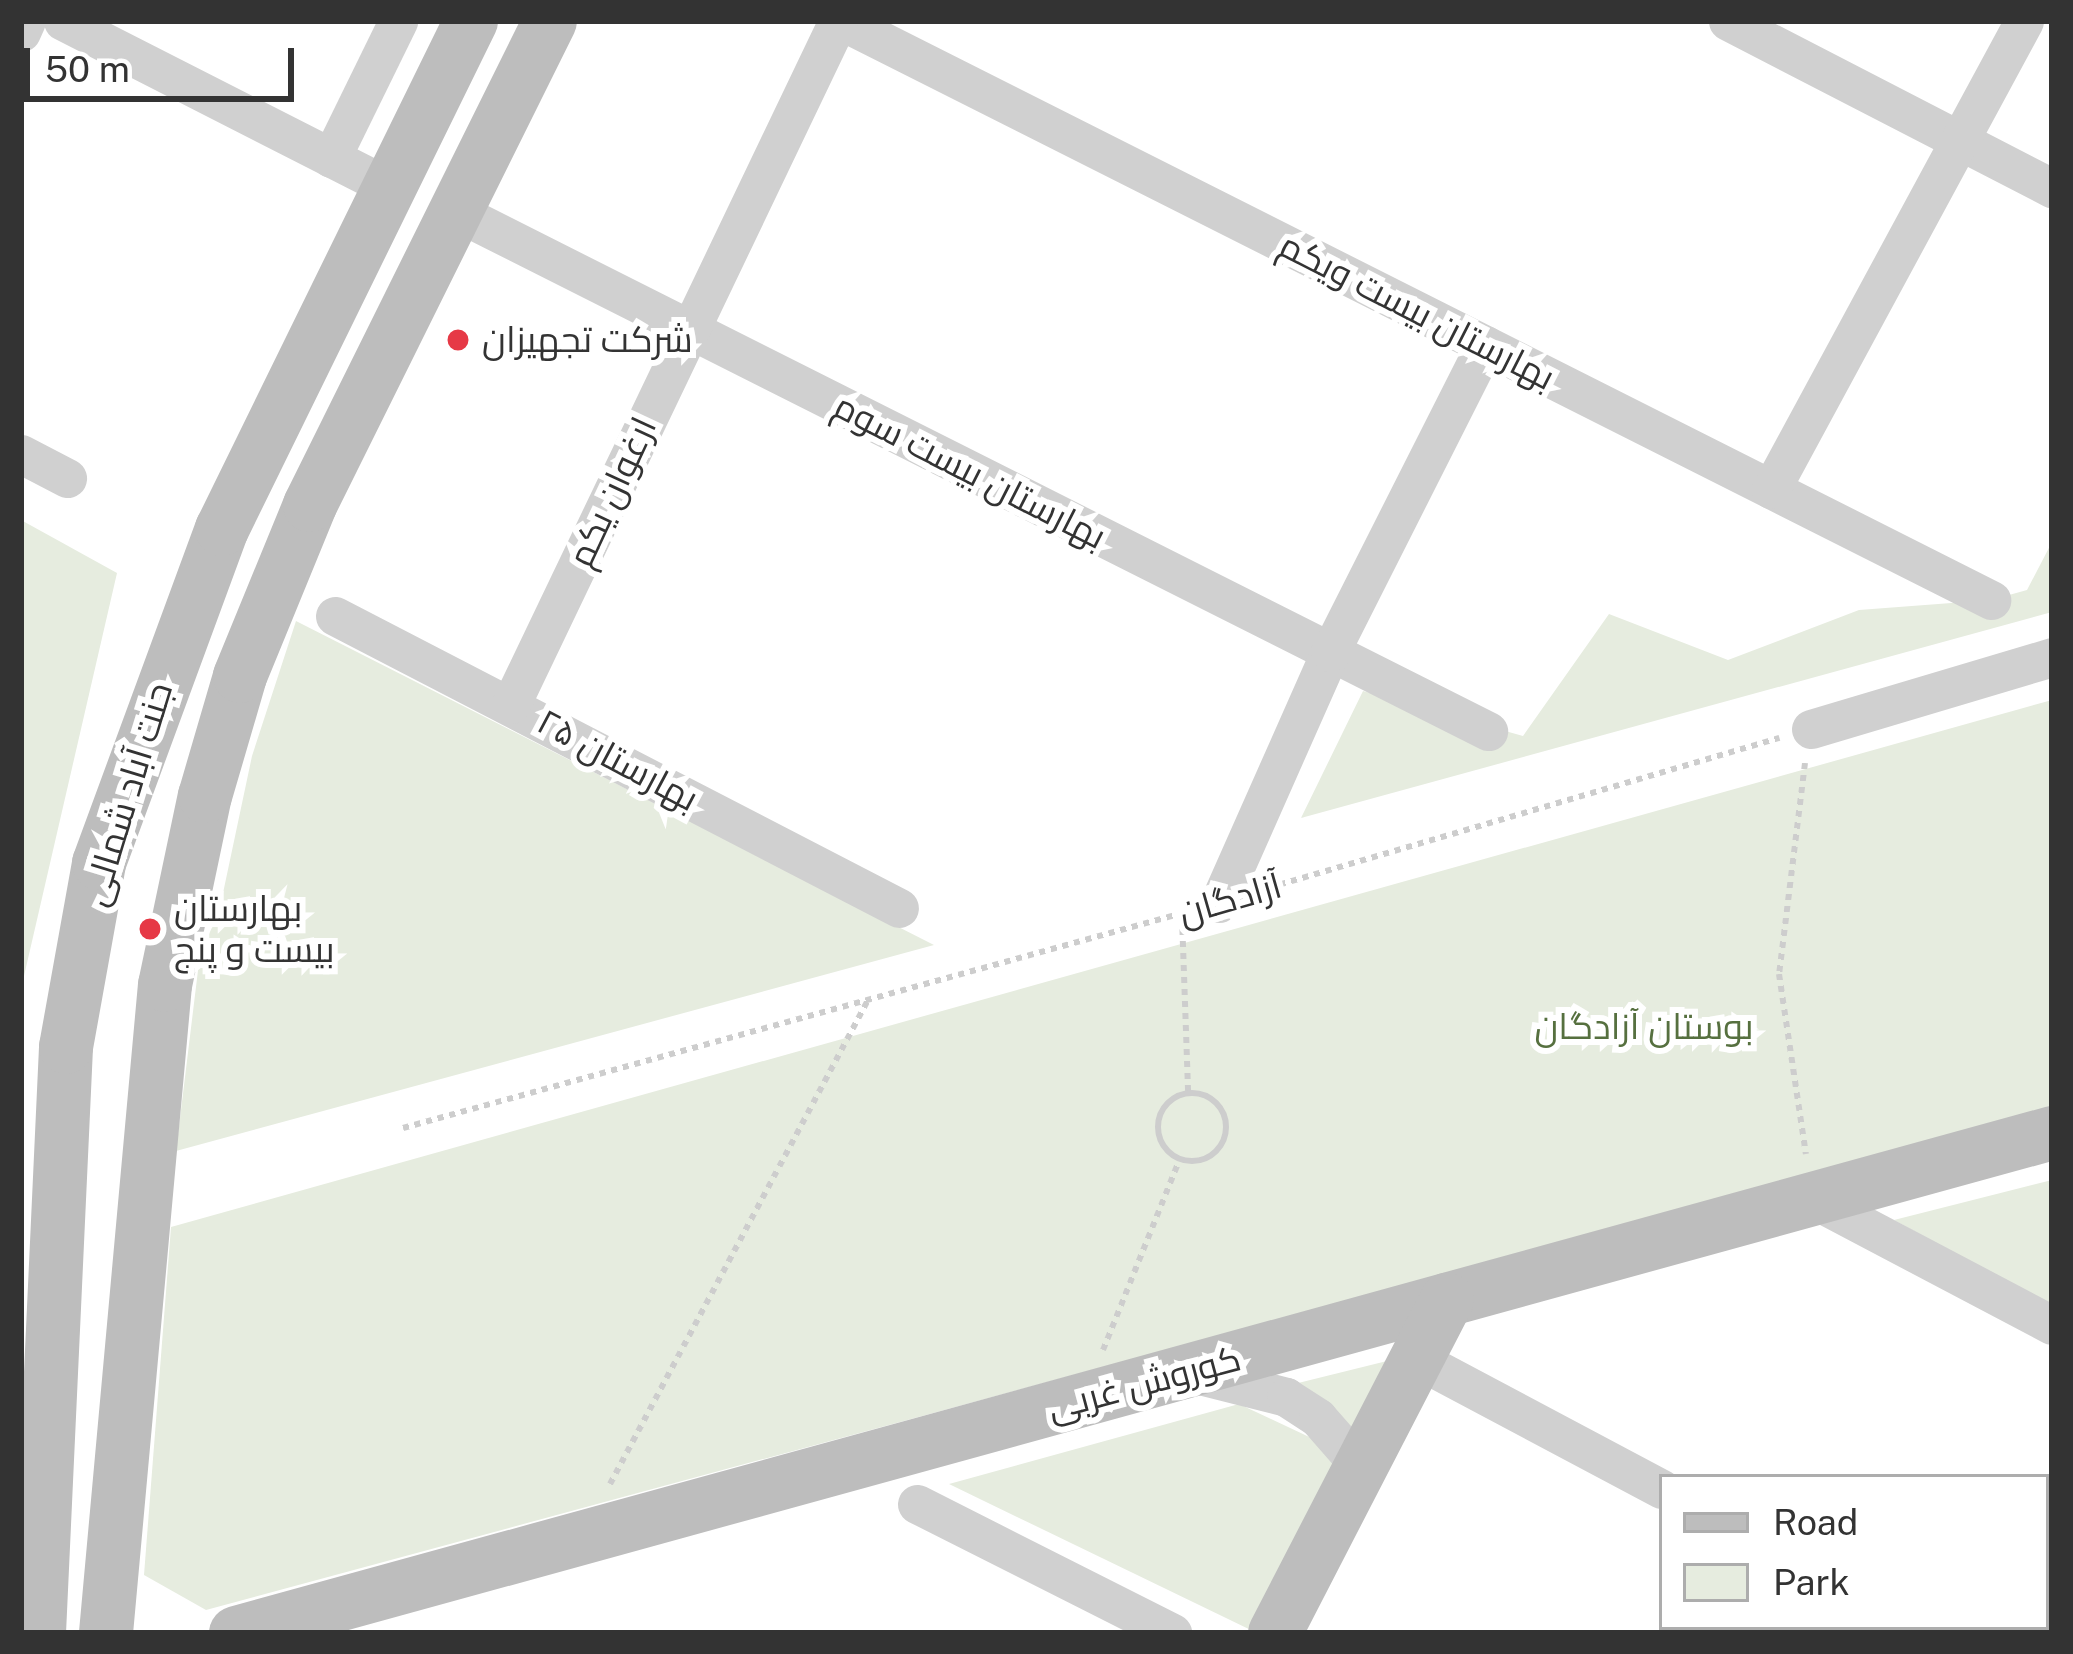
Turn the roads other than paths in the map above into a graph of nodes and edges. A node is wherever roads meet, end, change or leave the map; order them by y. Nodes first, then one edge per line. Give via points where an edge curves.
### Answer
1 (26, 21) edge
2 (63, 21) edge
3 (398, 21) edge
4 (471, 21) edge
5 (550, 21) edge
6 (840, 21) edge
7 (1728, 21) edge
8 (2024, 21) edge
9 (21, 32) edge
10 (1960, 140) junction
11 (331, 158) junction
12 (389, 187) junction
13 (2052, 188) edge
14 (453, 210) junction
15 (688, 330) junction
16 (1485, 345) junction
17 (21, 454) edge
18 (67, 478) dead end
19 (1771, 489) junction
20 (1991, 601) dead end
21 (335, 616) dead end
22 (1330, 652) junction
23 (2052, 657) edge
24 (511, 704) junction
25 (1810, 729) road end
26 (1488, 731) dead end
27 (898, 908) dead end
28 (1201, 908) road end
29 (2052, 1133) edge
30 (1813, 1199) junction
31 (37, 1286) edge
32 (1448, 1300) junction
33 (2052, 1325) edge
34 (1417, 1359) junction
35 (1185, 1372) junction
36 (32, 1434) edge
37 (1361, 1467) junction
38 (1659, 1487) edge
39 (917, 1504) dead end
40 (39, 1633) edge
41 (106, 1633) edge
42 (236, 1633) edge
43 (1172, 1633) edge
44 (1275, 1633) edge

1 - 9 street
2 - 11 street
3 - 11 street
4 - 12 main road, جنت آباد شمالی
5 - 14 main road, جنت آباد شمالی
6 - 15 street, ارغوان یکم
6 - 16 street, بهارستان بیست ویکم
7 - 10 street
8 - 10 street
10 - 13 street
10 - 19 street
11 - 12 street
12 - 31 main road, جنت آباد شمالی via 184,615 99,863
14 - 15 street, بهارستان بیست سوم
14 - 41 main road, جنت آباد شمالی via 310,506 240,676 205,796 165,985
15 - 22 street, بهارستان بیست سوم
15 - 24 street, ارغوان یکم
16 - 19 street, بهارستان بیست ویکم
16 - 22 street
17 - 18 street
19 - 20 street, بهارستان بیست ویکم
21 - 24 street, بهارستان ۲۵
22 - 26 street, بهارستان بیست سوم
22 - 28 street
23 - 25 street
24 - 27 street, بهارستان ۲۵
29 - 30 main road, کوروش غربی
30 - 32 main road, کوروش غربی
30 - 33 street
31 - 36 main road, جنت آباد شمالی
32 - 34 main road
32 - 35 main road, کوروش غربی
34 - 37 main road
34 - 38 street
35 - 37 street via 1286,1397 1318,1418
35 - 42 main road, کوروش غربی
36 - 40 main road, جنت آباد شمالی
37 - 44 main road
39 - 43 street

